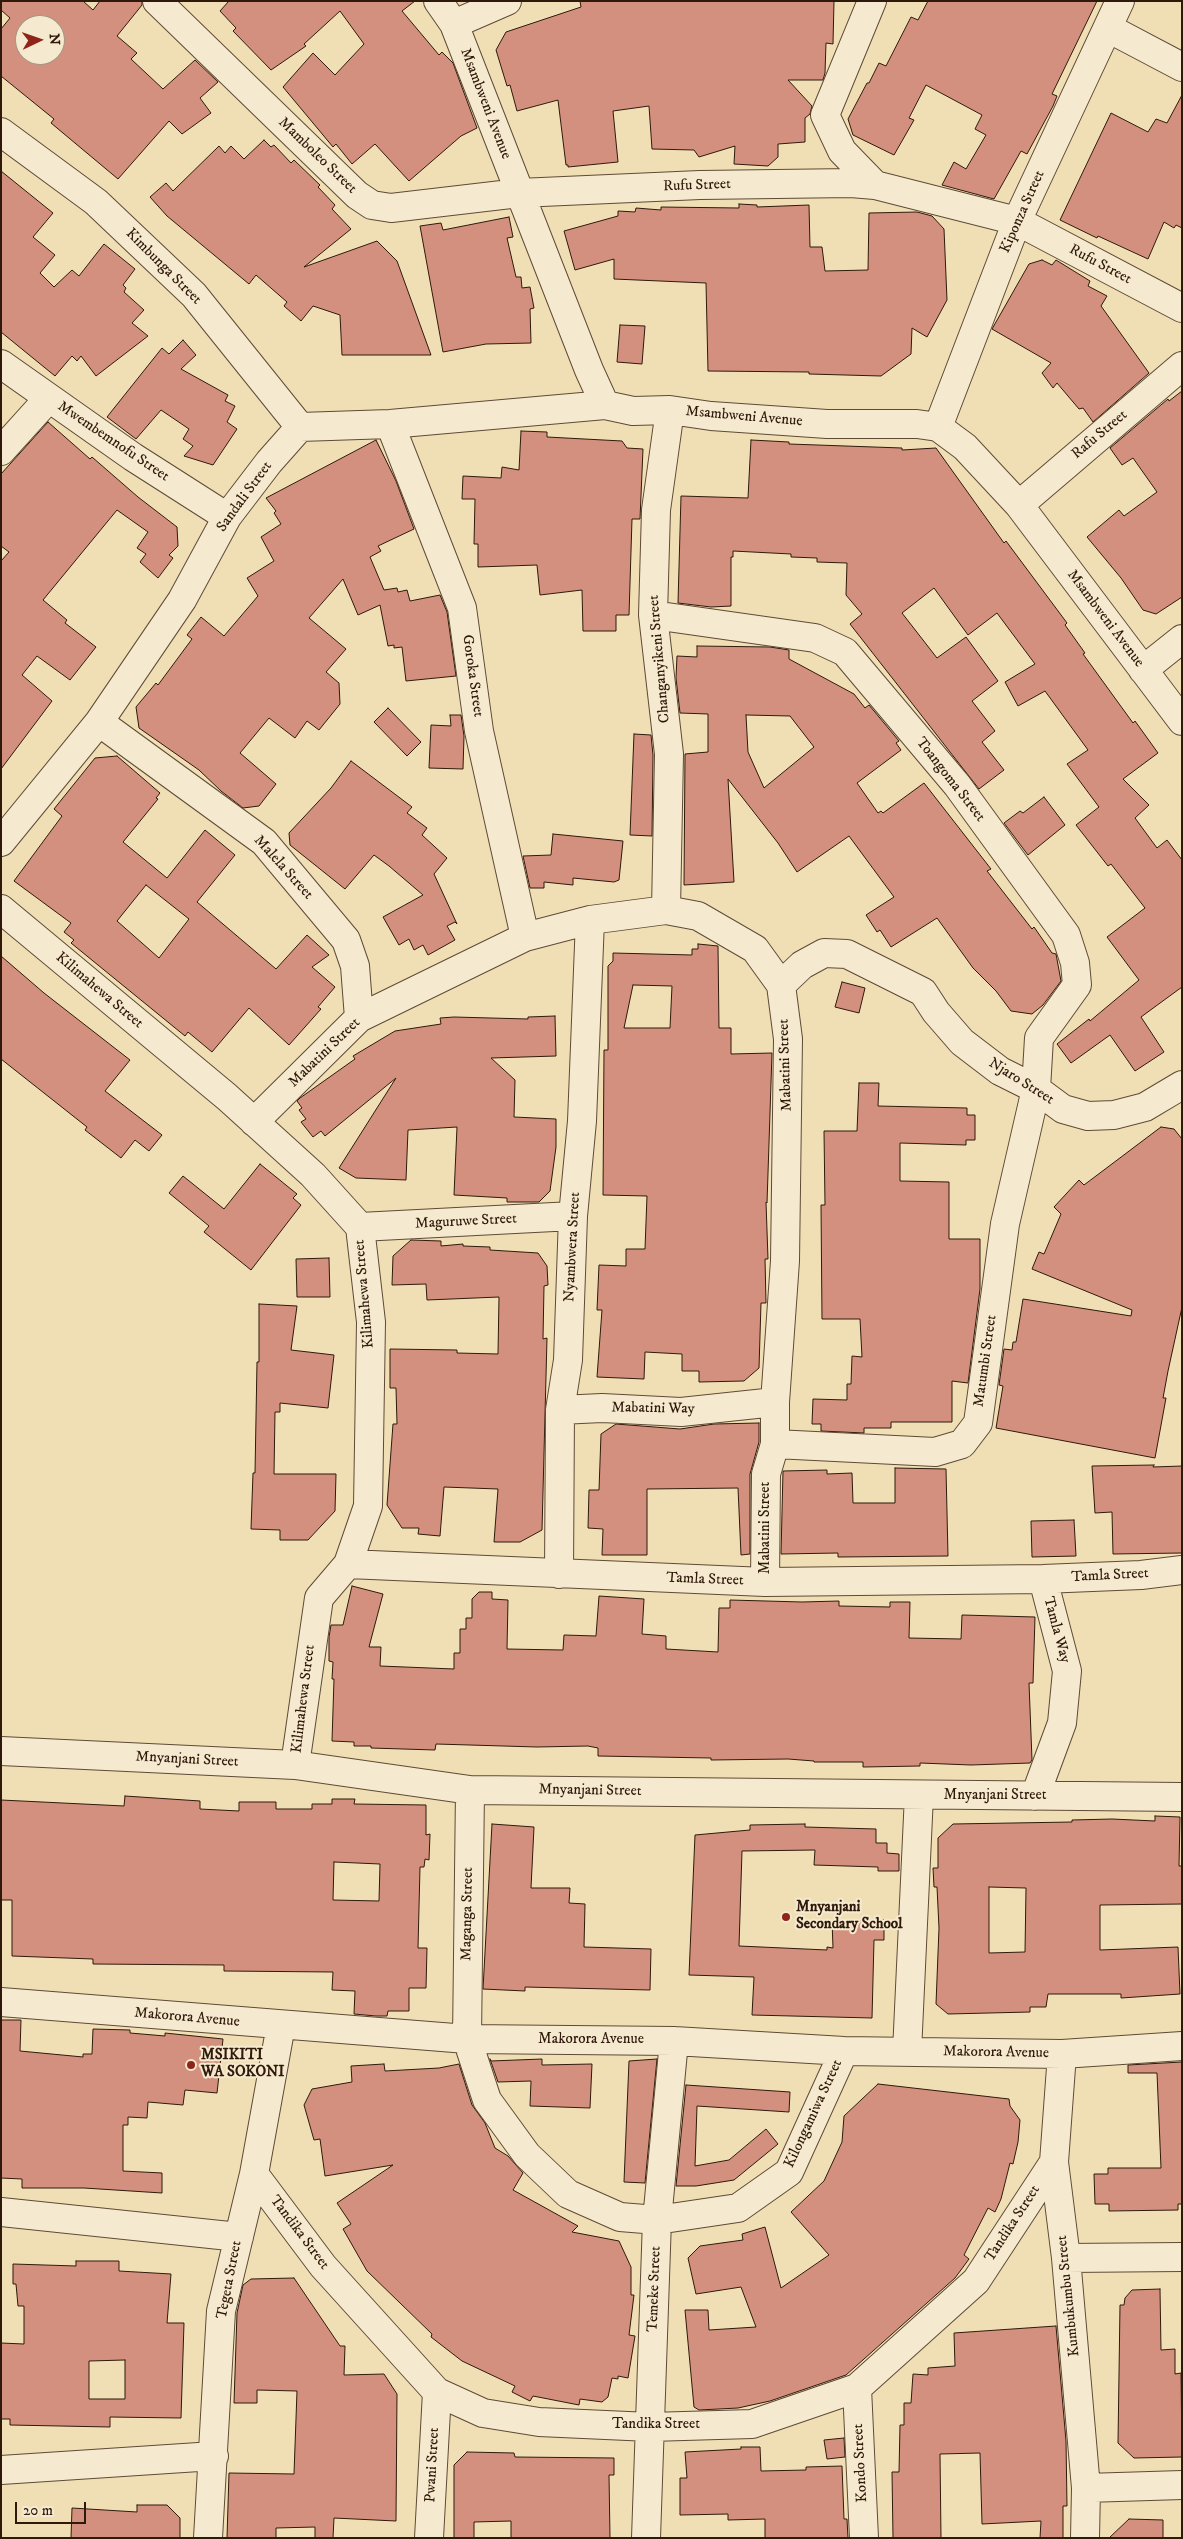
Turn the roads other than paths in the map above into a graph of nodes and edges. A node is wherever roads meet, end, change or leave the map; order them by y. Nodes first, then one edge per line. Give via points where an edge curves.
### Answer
1 (157, 1) edge
2 (438, 1) edge
3 (507, 1) edge
4 (872, 1) edge
5 (1120, 1) edge
6 (454, 24) junction
7 (1108, 28) junction
8 (1182, 67) edge
9 (1, 132) edge
10 (875, 184) junction
11 (519, 193) junction
12 (1017, 221) junction
13 (1182, 308) edge
14 (1, 364) edge
15 (1182, 366) edge
16 (48, 399) junction
17 (605, 406) junction
18 (670, 410) junction
19 (390, 424) junction
20 (300, 427) junction
21 (938, 427) junction
22 (1, 450) edge
23 (1018, 505) junction
24 (227, 518) junction
25 (653, 615) junction
26 (1182, 639) edge
27 (1143, 670) junction
28 (1182, 721) edge
29 (99, 722) junction
30 (1, 842) edge
31 (1, 909) edge
32 (666, 910) junction
33 (590, 920) junction
34 (525, 938) junction
35 (781, 985) junction
36 (359, 1018) junction
37 (1036, 1089) junction
38 (1181, 1089) edge
39 (254, 1122) junction
40 (573, 1216) junction
41 (360, 1228) junction
42 (775, 1402) junction
43 (560, 1410) junction
44 (775, 1444) junction
45 (348, 1564) junction
46 (1182, 1570) edge
47 (559, 1574) junction
48 (1043, 1578) junction
49 (766, 1582) junction
50 (1, 1751) edge
51 (295, 1765) junction
52 (470, 1790) junction
53 (919, 1795) junction
54 (1035, 1796) junction
55 (1182, 1797) edge
56 (1, 2002) edge
57 (281, 2025) junction
58 (466, 2039) junction
59 (674, 2040) junction
60 (1182, 2046) edge
61 (844, 2051) junction
62 (907, 2052) junction
63 (1062, 2054) junction
64 (1054, 2162) junction
65 (254, 2174) junction
66 (1, 2212) edge
67 (657, 2220) junction
68 (239, 2237) junction
69 (1182, 2257) edge
70 (1066, 2258) junction
71 (857, 2388) junction
72 (437, 2392) junction
73 (650, 2428) junction
74 (214, 2456) junction
75 (1, 2470) edge
76 (1182, 2485) edge
77 (1086, 2488) junction
78 (208, 2538) edge
79 (429, 2538) edge
80 (646, 2538) edge
81 (864, 2538) edge
82 (1085, 2538) edge

1 - 11 street, Mamboleo Street via 357,195 372,205 391,208
2 - 6 street, Msambweni Avenue
3 - 6 street
4 - 10 street via 825,115 842,151
5 - 7 street, Kiponza Street
6 - 11 street, Msambweni Avenue
7 - 8 street
7 - 12 street, Kiponza Street
9 - 20 street, Kimbunga Street via 96,202 194,295
10 - 11 street, Rufu Street via 709,185
10 - 12 street, Rufu Street
11 - 17 street, Msambweni Avenue
12 - 13 street, Rufu Street
12 - 21 street, Kiponza Street
14 - 16 street, Mwembemnofu Street
15 - 23 street, Rafu Street
16 - 22 street
16 - 24 street, Mwembemnofu Street
17 - 18 street, Msambweni Avenue via 633,411
17 - 19 street
18 - 21 street, Msambweni Avenue via 818,423
18 - 25 street, Changanyikeni Street via 656,510
19 - 20 street
19 - 34 street, Goroka Street via 462,608 479,732
20 - 24 street, Sandali Street
21 - 23 street, Msambweni Avenue via 965,447
23 - 27 street, Msambweni Avenue
24 - 29 street, Sandali Street via 182,600
25 - 32 street, Changanyikeni Street via 669,754
25 - 37 street, Toangoma Street via 815,638 846,652 957,784 1066,935 1075,963 1076,985 1039,1038
26 - 27 street
27 - 28 street, Msambweni Avenue
29 - 30 street, Sandali Street
29 - 36 street, Malela Street via 264,842 346,940 355,966
31 - 39 street, Kilimahewa Street
32 - 33 street, Mabatini Street
32 - 35 street, Mabatini Street via 698,916 755,948
33 - 34 street, Mabatini Street
33 - 40 street, Nyambwera Street via 582,1121
34 - 36 street, Mabatini Street
35 - 37 street, Njaro Street via 802,965 824,953 847,954 923,992 962,1042 1000,1072
35 - 42 street, Mabatini Street via 788,1039 785,1261
36 - 39 street, Mabatini Street
37 - 38 street, Njaro Street via 1064,1109 1088,1116 1145,1107
37 - 44 street, Matumbi Street via 1005,1224 978,1423 962,1444 935,1452
39 - 41 street, Kilimahewa Street via 313,1175
40 - 41 street, Maguruwe Street
40 - 43 street, Nyambwera Street via 568,1360
41 - 45 street, Kilimahewa Street via 371,1322 368,1506
42 - 43 street, Mabatini Way via 681,1412 602,1408
42 - 44 street, Mabatini Street
43 - 47 street, Nyambwera Street
44 - 49 street, Mabatini Street via 766,1474
45 - 47 street, Tamla Street
45 - 51 street, Kilimahewa Street via 319,1598
46 - 48 street, Tamla Street via 1141,1575
47 - 49 street, Tamla Street
48 - 49 street, Tamla Street
48 - 54 street, Tamla Way via 1067,1671 1062,1723
50 - 51 street, Mnyanjani Street
51 - 52 street, Mnyanjani Street
52 - 53 street, Mnyanjani Street
52 - 58 street, Maganga Street
53 - 54 street, Mnyanjani Street
53 - 62 street
54 - 55 street, Mnyanjani Street
56 - 57 street, Makorora Avenue
57 - 58 street, Makorora Avenue
57 - 65 street, Tegeta Street
58 - 59 street, Makorora Avenue
58 - 67 street, Kilongamiwa Street via 487,2100 527,2155 554,2181 568,2194 620,2217
59 - 61 street, Makorora Avenue
59 - 67 street, Temeke Street
60 - 63 street, Makorora Avenue
61 - 62 street, Makorora Avenue
61 - 67 street, Kilongamiwa Street via 788,2172 738,2208
62 - 63 street, Makorora Avenue
63 - 64 street, Kumbukumbu Street
64 - 70 street, Kumbukumbu Street
64 - 71 street, Tandika Street via 976,2281
65 - 68 street, Tegeta Street
65 - 72 street, Tandika Street via 323,2266
66 - 68 street
67 - 73 street, Temeke Street
68 - 74 street, Tegeta Street via 221,2312
69 - 70 street
70 - 77 street, Kumbukumbu Street
71 - 73 street, Tandika Street via 752,2424
71 - 81 street, Kondo Street
72 - 73 street, Tandika Street via 483,2413 539,2422
72 - 79 street, Pwani Street
73 - 80 street, Temeke Street
74 - 75 street
74 - 78 street, Tegeta Street
76 - 77 street
77 - 82 street, Kumbukumbu Street

